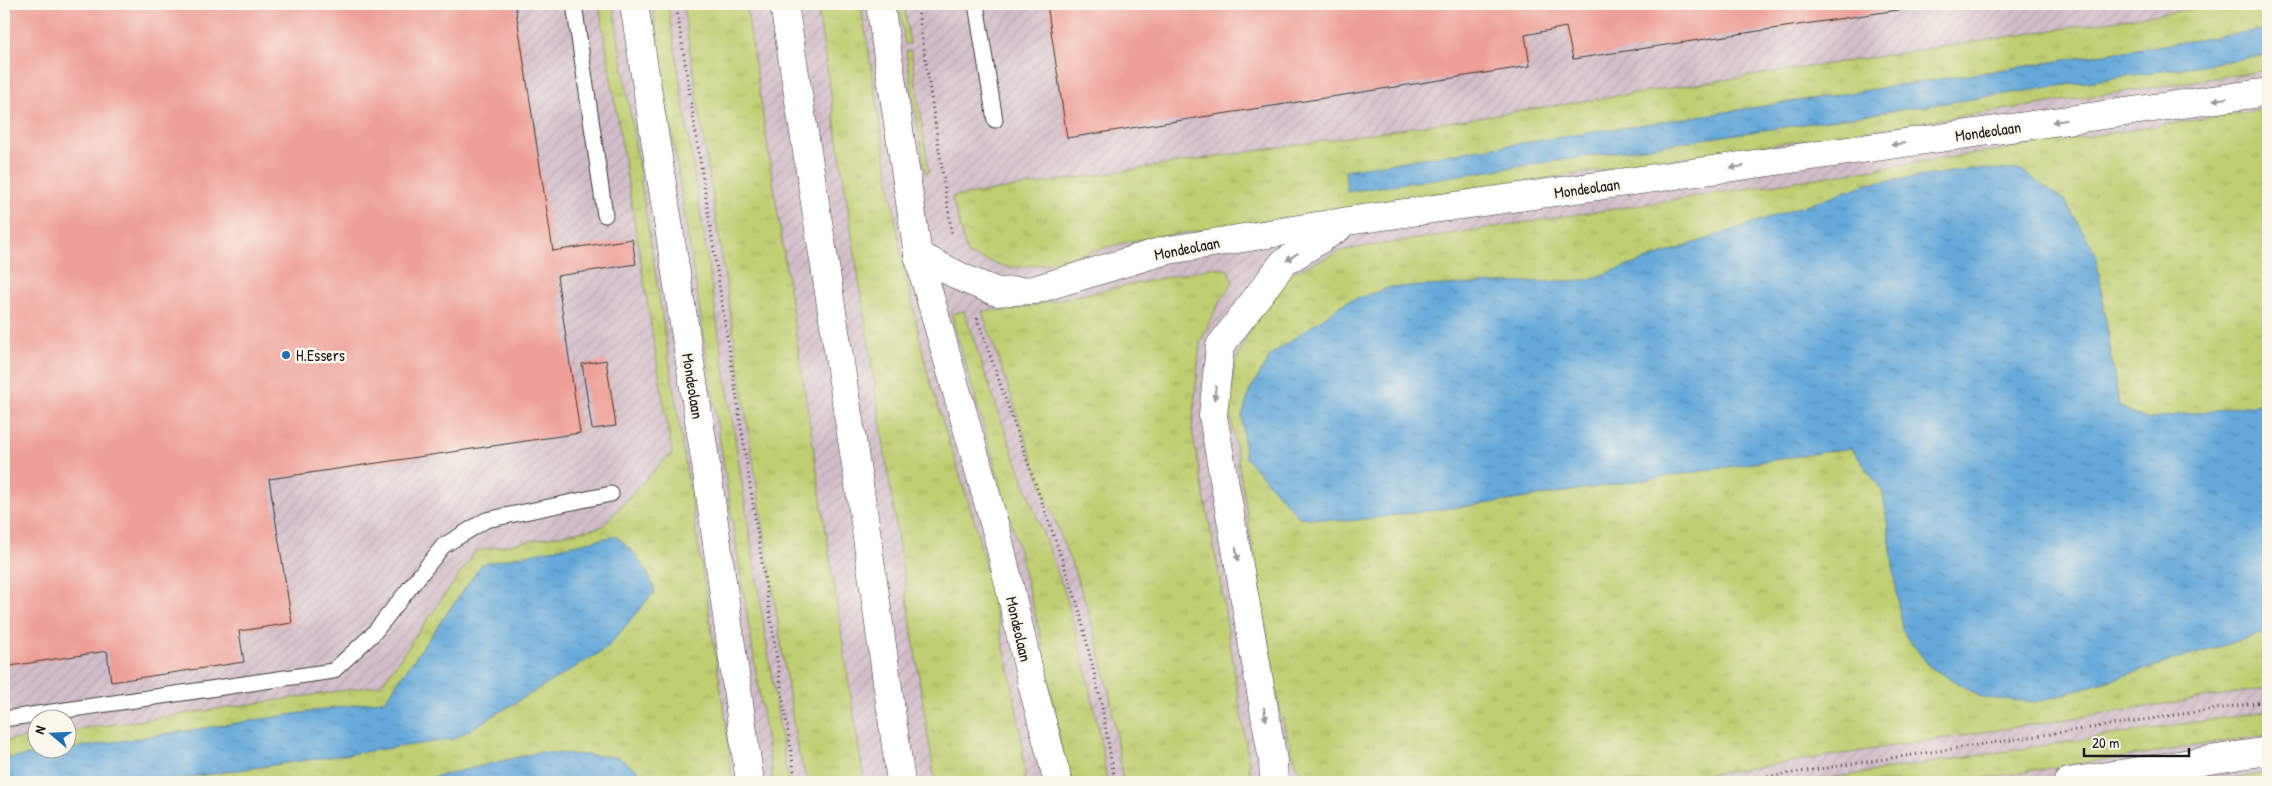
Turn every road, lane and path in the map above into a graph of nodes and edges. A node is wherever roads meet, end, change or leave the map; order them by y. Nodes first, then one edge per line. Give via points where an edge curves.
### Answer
1 (574, 4) edge
2 (634, 4) edge
3 (676, 4) edge
4 (784, 4) edge
5 (880, 4) edge
6 (917, 4) edge
7 (976, 4) edge
8 (2268, 92) edge
9 (995, 120) dead end
10 (605, 215) dead end
11 (1348, 222) junction
12 (953, 241) dead end
13 (918, 255) junction
14 (975, 314) dead end
15 (612, 494) dead end
16 (1032, 684) junction
17 (2268, 701) edge
18 (4, 719) edge
19 (2268, 751) edge
20 (1273, 771) edge
21 (751, 778) edge
22 (802, 782) edge
23 (901, 782) edge
24 (1038, 782) edge
25 (1058, 782) edge
26 (1115, 782) edge
27 (1290, 782) edge
28 (1733, 782) edge
29 (2068, 782) edge

1 - 10 lane
2 - 21 street, Mondeolaan
3 - 22 path via 794,770
4 - 23 street via 865,523
5 - 13 street, Mondeolaan
6 - 12 path
7 - 9 lane
8 -> 11 street, Mondeolaan
11 - 13 street, Mondeolaan via 1163,251 1034,290 997,292 965,280
11 -> 20 street via 1283,263 1220,346 1212,416
13 - 16 street, Mondeolaan via 998,537
14 - 26 path via 1078,605 1102,707
15 - 18 lane via 486,520 443,546 372,634 333,671
16 - 24 street
16 - 25 street
17 - 28 path
19 - 29 street
20 - 27 street

